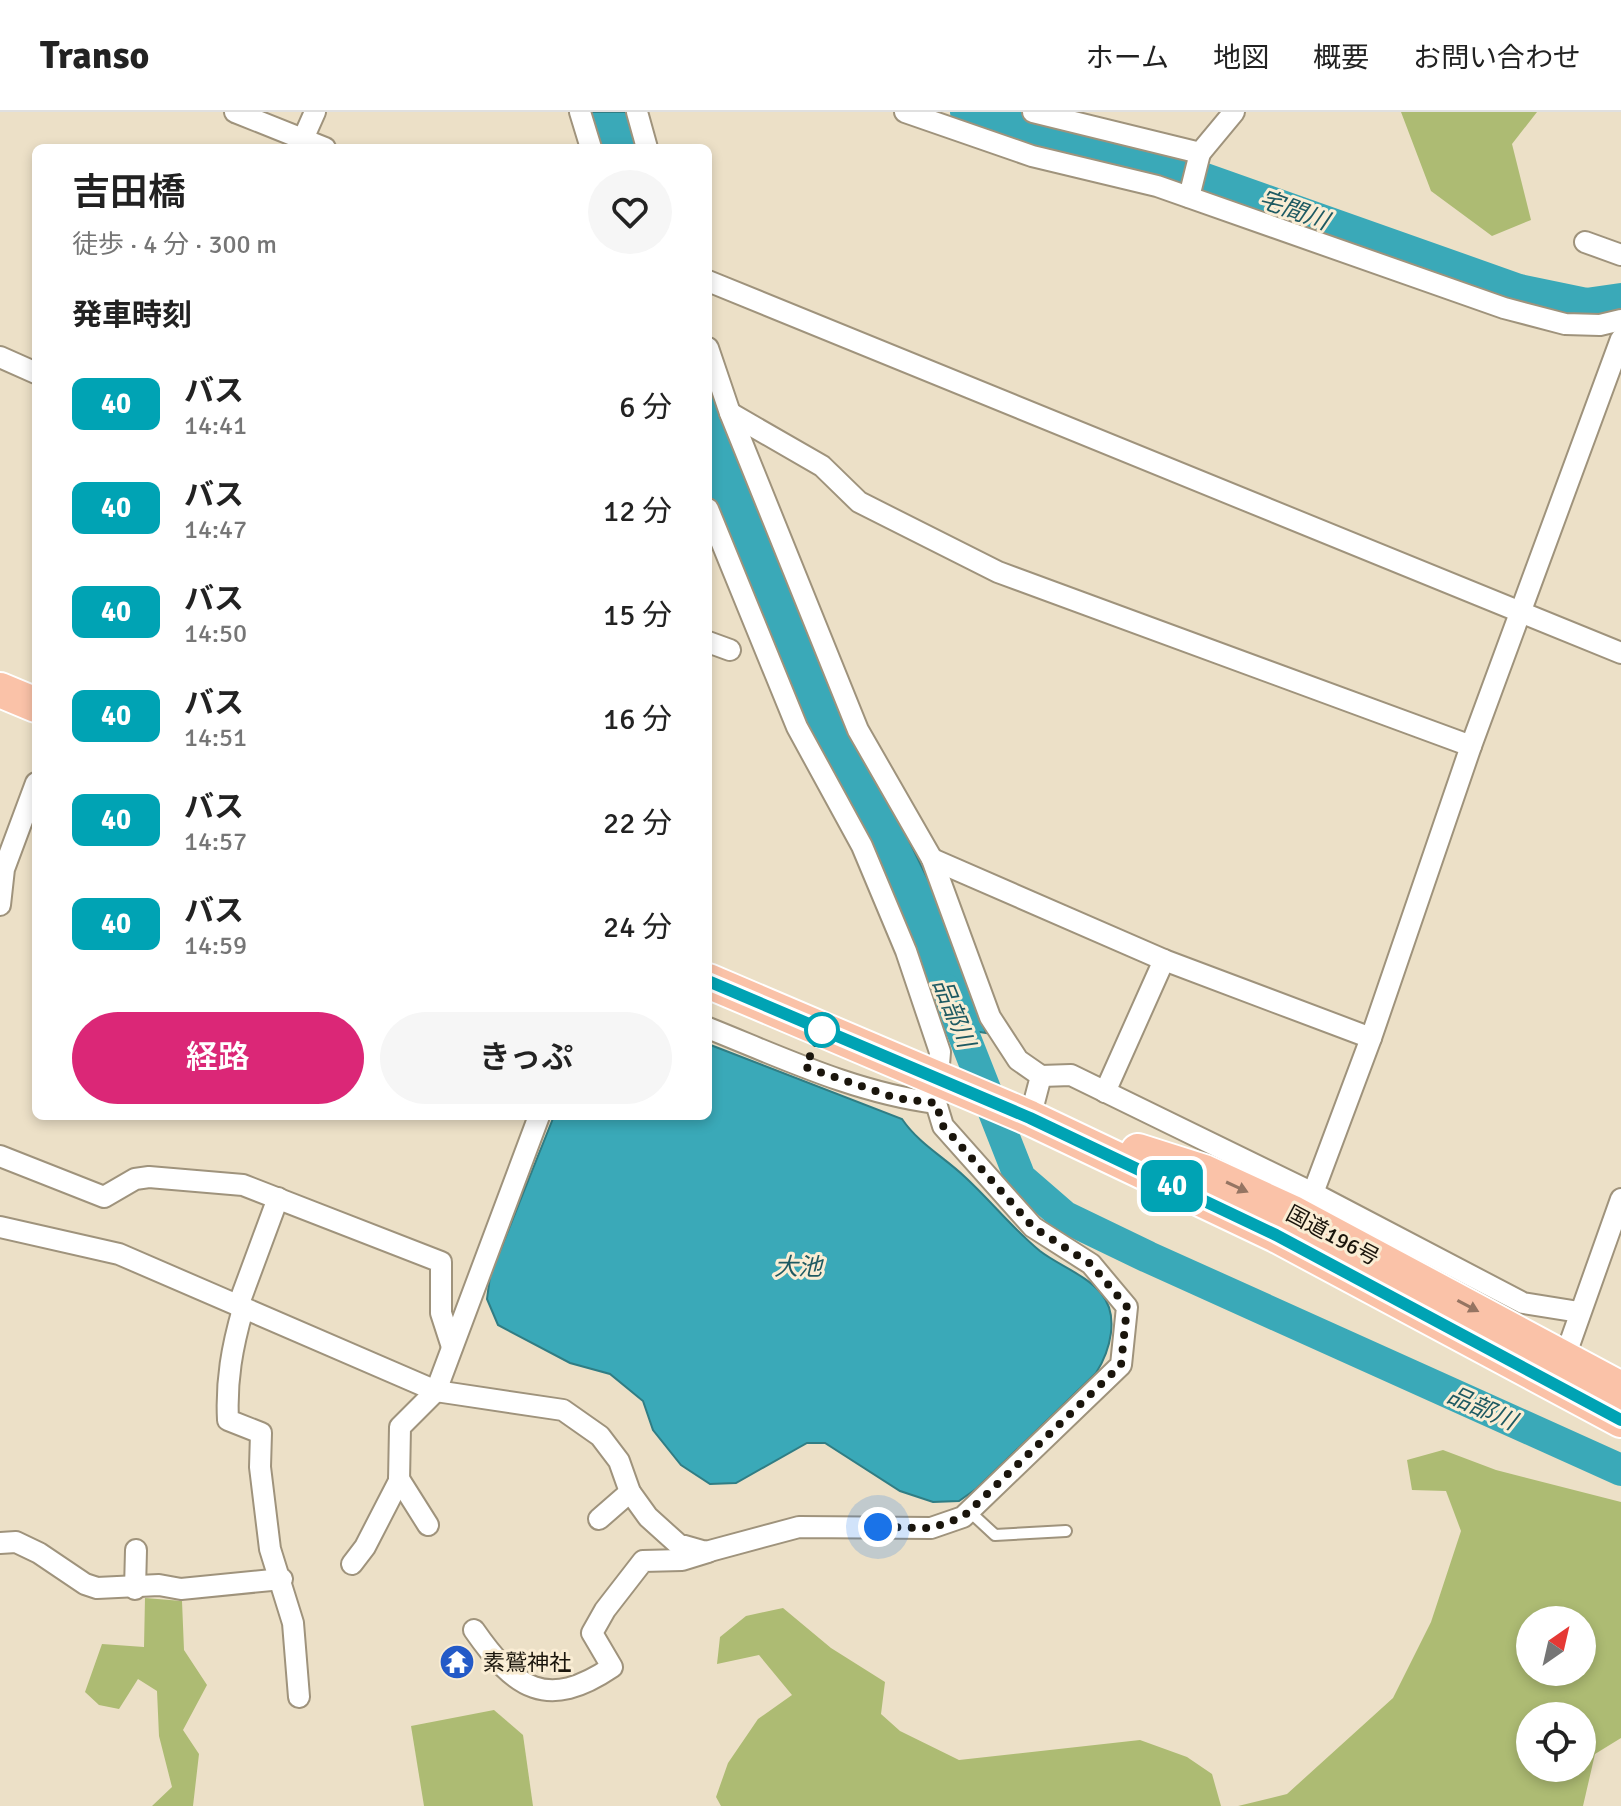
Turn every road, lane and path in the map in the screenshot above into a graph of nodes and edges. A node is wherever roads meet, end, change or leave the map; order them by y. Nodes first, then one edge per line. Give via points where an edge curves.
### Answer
1 (235, 112) edge
2 (315, 112) edge
3 (580, 112) edge
4 (637, 112) edge
5 (905, 112) edge
6 (1033, 112) edge
7 (1234, 112) edge
8 (960, 121) edge
9 (301, 144) edge
10 (590, 144) edge
11 (646, 144) edge
12 (1200, 154) junction
13 (1189, 197) junction
14 (1585, 242) dead end
15 (1621, 255) edge
16 (712, 283) edge
17 (1621, 320) edge
18 (1621, 339) edge
19 (0, 357) edge
20 (712, 360) edge
21 (32, 371) edge
22 (730, 413) junction
23 (712, 519) edge
24 (1522, 611) junction
25 (712, 643) edge
26 (730, 650) dead end
27 (1621, 653) edge
28 (0, 690) edge
29 (32, 703) edge
30 (1471, 746) junction
31 (32, 794) edge
32 (932, 859) junction
33 (0, 905) edge
34 (1164, 960) junction
35 (712, 983) edge
36 (712, 1030) edge
37 (1371, 1038) junction
38 (1041, 1076) junction
39 (939, 1092) junction
40 (1105, 1092) junction
41 (1024, 1115) junction
42 (537, 1120) edge
43 (0, 1156) edge
44 (1313, 1193) junction
45 (278, 1198) junction
46 (1621, 1199) edge
47 (0, 1227) edge
48 (241, 1308) junction
49 (1579, 1312) junction
50 (452, 1347) junction
51 (1560, 1370) junction
52 (1621, 1389) edge
53 (436, 1391) junction
54 (1621, 1420) edge
55 (399, 1479) junction
56 (630, 1492) junction
57 (969, 1511) junction
58 (599, 1519) dead end
59 (428, 1525) dead end
60 (1066, 1531) dead end
61 (0, 1543) edge
62 (723, 1547) junction
63 (136, 1550) dead end
64 (352, 1564) dead end
65 (282, 1579) junction
66 (135, 1589) junction
67 (474, 1630) dead end
68 (299, 1697) dead end

1 - 9 street
2 - 9 street
3 - 10 street
4 - 11 street
5 - 8 street
6 - 12 street
7 - 12 street
8 - 13 street via 1032,156
12 - 13 street
13 - 17 street via 1504,308 1565,324
14 - 15 street
16 - 24 street
18 - 24 street
19 - 21 street
20 - 22 street
22 - 30 street via 822,466 859,502 998,572
22 - 32 street via 858,730
23 - 39 street via 797,727 862,846 906,951 940,1052
24 - 27 street
24 - 30 street
25 - 26 street
28 - 29 highway
30 - 37 street
31 - 33 street via 4,869
32 - 34 street
32 - 38 street via 990,1017 1018,1060
34 - 37 street
34 - 40 street
35 - 39 highway, 国道196号
36 - 39 street via 896,1098
37 - 44 street
38 - 40 street via 1071,1075
38 - 41 street
39 - 41 highway, 国道196号 via 973,1093
39 - 57 street via 943,1126 1033,1227 1091,1264 1127,1307 1121,1365
40 - 44 street
41 - 51 highway, 国道196号 via 1204,1172 1293,1213
42 - 50 street
43 - 45 street via 104,1197 149,1177 243,1185
44 - 49 street via 1523,1303
45 - 48 street
45 - 50 street via 441,1262 441,1313
46 - 49 street
47 - 48 street via 119,1254
48 - 53 street
48 - 65 street via 231,1350 228,1420 261,1433 270,1549
49 - 51 street
50 - 53 street
51 - 52 highway, 国道196号
51 - 54 highway, 国道196号
53 - 55 street via 400,1427
53 - 56 street via 563,1410 600,1436 619,1461
55 - 59 street
55 - 64 street
56 - 58 street
56 - 62 street via 678,1544 706,1552
57 - 60 lane via 985,1529 1006,1537
57 - 62 street via 931,1528 799,1527
61 - 66 street via 16,1542 39,1553 85,1584
62 - 67 street via 682,1560 643,1561 592,1633 612,1667 589,1683 545,1691 527,1686 498,1665
63 - 66 street
65 - 66 street
65 - 68 street via 293,1623

